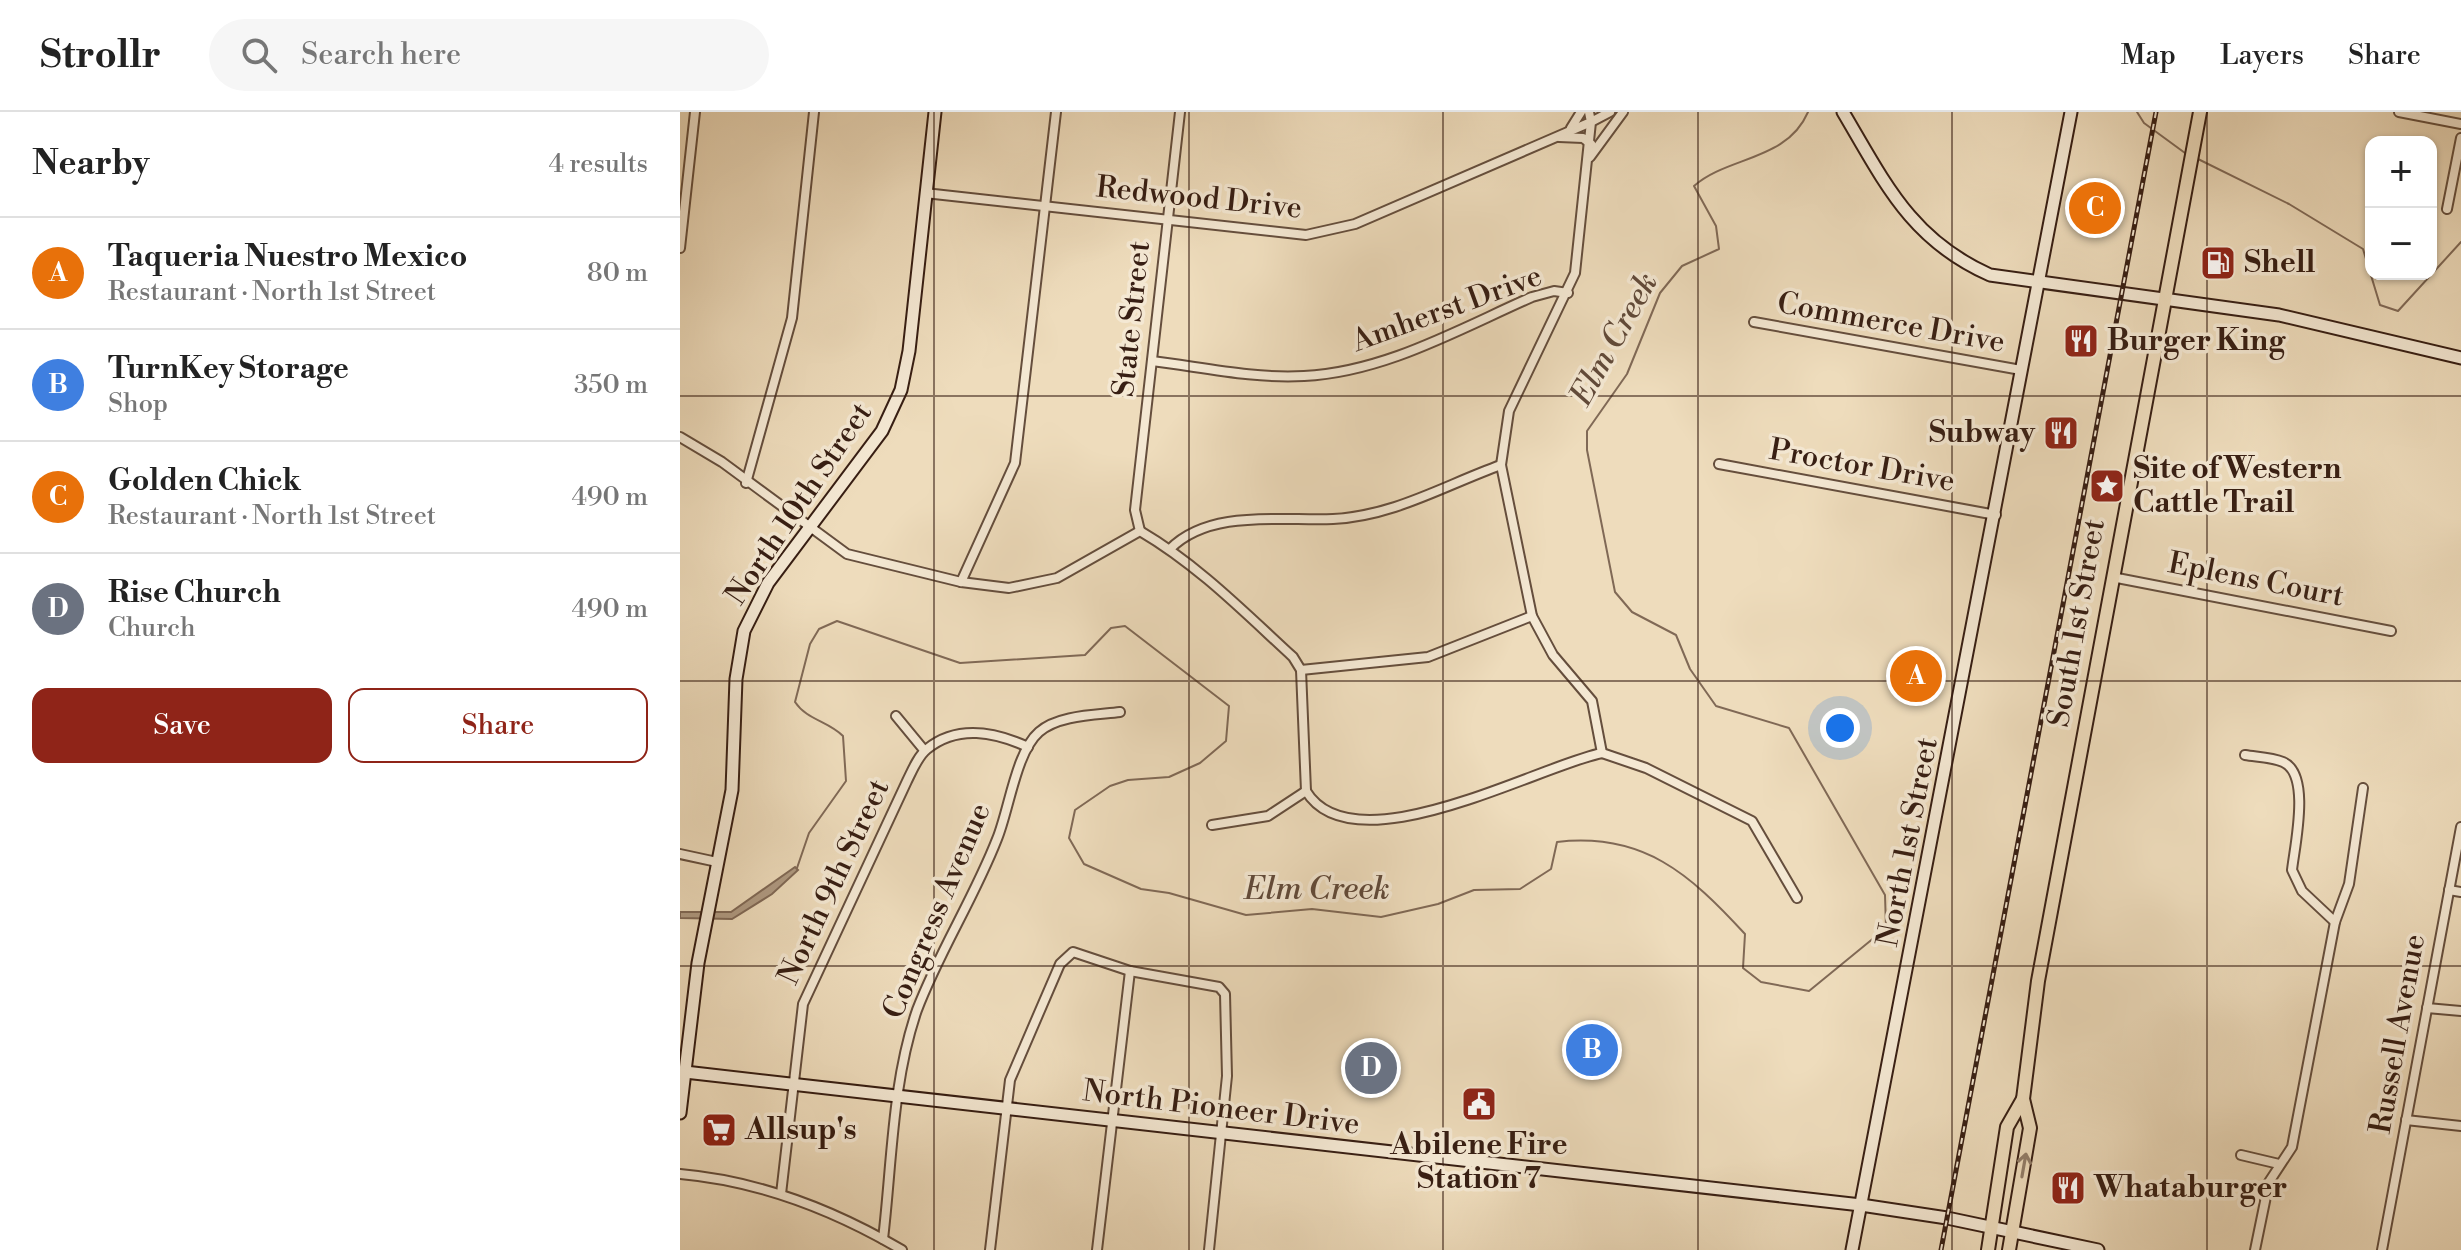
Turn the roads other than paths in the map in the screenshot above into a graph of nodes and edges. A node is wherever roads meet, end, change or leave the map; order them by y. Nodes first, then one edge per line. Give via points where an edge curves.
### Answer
1 (695, 112) edge
2 (814, 112) edge
3 (935, 112) edge
4 (1056, 112) edge
5 (1180, 112) edge
6 (1581, 112) edge
7 (1589, 112) edge
8 (1609, 112) edge
9 (1623, 112) edge
10 (1843, 112) edge
11 (2071, 112) edge
12 (2200, 112) edge
13 (2399, 112) edge
14 (1591, 122) junction
15 (2461, 124) edge
16 (1569, 131) junction
17 (1554, 137) junction
18 (2461, 138) edge
19 (1591, 144) junction
20 (1588, 161) junction
21 (925, 193) junction
22 (1047, 206) junction
23 (2447, 209) dead end
24 (1166, 220) junction
25 (680, 248) edge
26 (2038, 283) junction
27 (1568, 293) junction
28 (2165, 298) junction
29 (1754, 322) dead end
30 (2461, 358) edge
31 (1152, 361) junction
32 (2021, 370) junction
33 (680, 437) edge
34 (1719, 464) dead end
35 (1501, 465) junction
36 (746, 483) junction
37 (1996, 515) junction
38 (810, 528) junction
39 (1140, 531) junction
40 (1170, 549) junction
41 (2112, 577) junction
42 (961, 582) junction
43 (1532, 616) junction
44 (2391, 631) dead end
45 (1301, 670) junction
46 (1120, 712) dead end
47 (896, 716) dead end
48 (1028, 747) junction
49 (924, 750) junction
50 (1602, 753) junction
51 (2245, 755) dead end
52 (2363, 788) dead end
53 (1306, 791) junction
54 (1212, 825) dead end
55 (2461, 827) edge
56 (680, 854) edge
57 (717, 862) junction
58 (2449, 890) junction
59 (2461, 892) edge
60 (1797, 898) dead end
61 (2335, 922) junction
62 (1130, 971) junction
63 (2427, 1008) junction
64 (2461, 1011) edge
65 (682, 1072) edge
66 (794, 1083) junction
67 (899, 1095) junction
68 (2023, 1099) junction
69 (1005, 1107) junction
70 (680, 1113) edge
71 (1112, 1120) junction
72 (2406, 1120) junction
73 (2461, 1126) edge
74 (1223, 1133) junction
75 (2241, 1155) dead end
76 (2279, 1164) junction
77 (680, 1174) edge
78 (781, 1194) junction
79 (1861, 1205) junction
80 (1992, 1227) junction
81 (2013, 1231) junction
82 (883, 1239) junction
83 (902, 1250) edge
84 (990, 1250) edge
85 (1097, 1250) edge
86 (1209, 1250) edge
87 (1852, 1250) edge
88 (1988, 1250) edge
89 (2009, 1250) edge
90 (2098, 1250) edge
91 (2255, 1250) edge
92 (2382, 1250) edge

1 - 25 street
2 - 36 street via 792,318
3 - 21 main road, North 10th Street
4 - 22 street
5 - 24 street, State Street
6 - 16 street
7 - 14 street
8 - 14 street, Redwood Drive
9 - 20 street
10 - 26 main road via 1916,227 1967,265 1990,275
11 - 26 main road, North 1st Street
12 - 28 main road, South 1st Street
13 - 15 street
14 - 16 street, Redwood Drive
14 - 19 street
16 - 17 street, Redwood Drive
17 - 19 street via 1583,138
17 - 24 street, Redwood Drive via 1330,231 1268,233
18 - 23 street
19 - 20 street
20 - 27 street
21 - 22 street, Redwood Drive
21 - 38 main road, North 10th Street via 901,390 882,431
22 - 24 street, Redwood Drive
22 - 42 street via 1015,463
24 - 31 street, State Street
26 - 28 main road
26 - 32 main road, North 1st Street
27 - 31 street, Amherst Drive via 1532,297 1389,359 1328,374 1280,375
27 - 35 street via 1509,411
28 - 30 main road via 2279,315
28 - 41 main road, South 1st Street
29 - 32 street, Commerce Drive
31 - 39 street, State Street via 1135,510
32 - 37 main road, North 1st Street
33 - 36 street
34 - 37 street, Proctor Drive
35 - 40 street via 1370,515 1210,525 1185,534
35 - 43 street
36 - 38 street
37 - 79 main road, North 1st Street
38 - 42 street via 847,554
38 - 57 main road, North 10th Street via 768,583 744,631 736,679 736,759
39 - 40 street
39 - 42 street via 1057,578 1009,588
40 - 45 street via 1226,593
41 - 44 street, Eplens Court
41 - 68 main road, South 1st Street via 2038,981
43 - 45 street via 1428,657
43 - 50 street via 1553,655 1592,701
45 - 53 street
46 - 48 street via 1056,723 1037,733
47 - 49 street
48 - 49 street via 997,733 970,732
48 - 67 street, Congress Avenue via 997,839 918,1010
49 - 66 street, North 9th Street via 812,981 799,1027
50 - 53 street via 1477,799 1391,818 1325,811
50 - 60 street via 1646,768 1752,821
51 - 61 street via 2284,762 2296,775 2300,789 2295,882
52 - 61 street via 2349,884
53 - 54 street via 1268,816
55 - 58 street, Russell Avenue
56 - 57 street
57 - 65 main road, North 10th Street
58 - 59 street
58 - 63 street, Russell Avenue
61 - 76 street via 2292,1147
62 - 69 street via 1073,952 1060,964 1016,1059
62 - 71 street
62 - 74 street via 1219,987 1225,994
63 - 64 street
63 - 72 street, Russell Avenue
65 - 66 main road, North Pioneer Drive
65 - 70 main road, North 10th Street
66 - 67 main road, North Pioneer Drive
66 - 78 street, North 9th Street
67 - 69 main road, North Pioneer Drive
67 - 82 street, Congress Avenue
68 - 80 main road, South 1st Street via 2007,1127
81 -> 68 main road, South 1st Street via 2030,1128
69 - 71 main road, North Pioneer Drive
69 - 84 street
71 - 74 main road, North Pioneer Drive
71 - 85 street
72 - 73 street
72 - 92 street, Russell Avenue
74 - 79 main road, North Pioneer Drive
74 - 86 street
75 - 76 street
76 - 91 street via 2269,1182
77 - 78 street
78 - 82 street
79 - 80 main road, North Pioneer Drive
79 - 87 main road, North 1st Street
80 - 81 main road, North Pioneer Drive
80 - 88 main road, South 1st Street
81 - 89 main road, South 1st Street
81 - 90 main road, North Pioneer Drive
82 - 83 street

